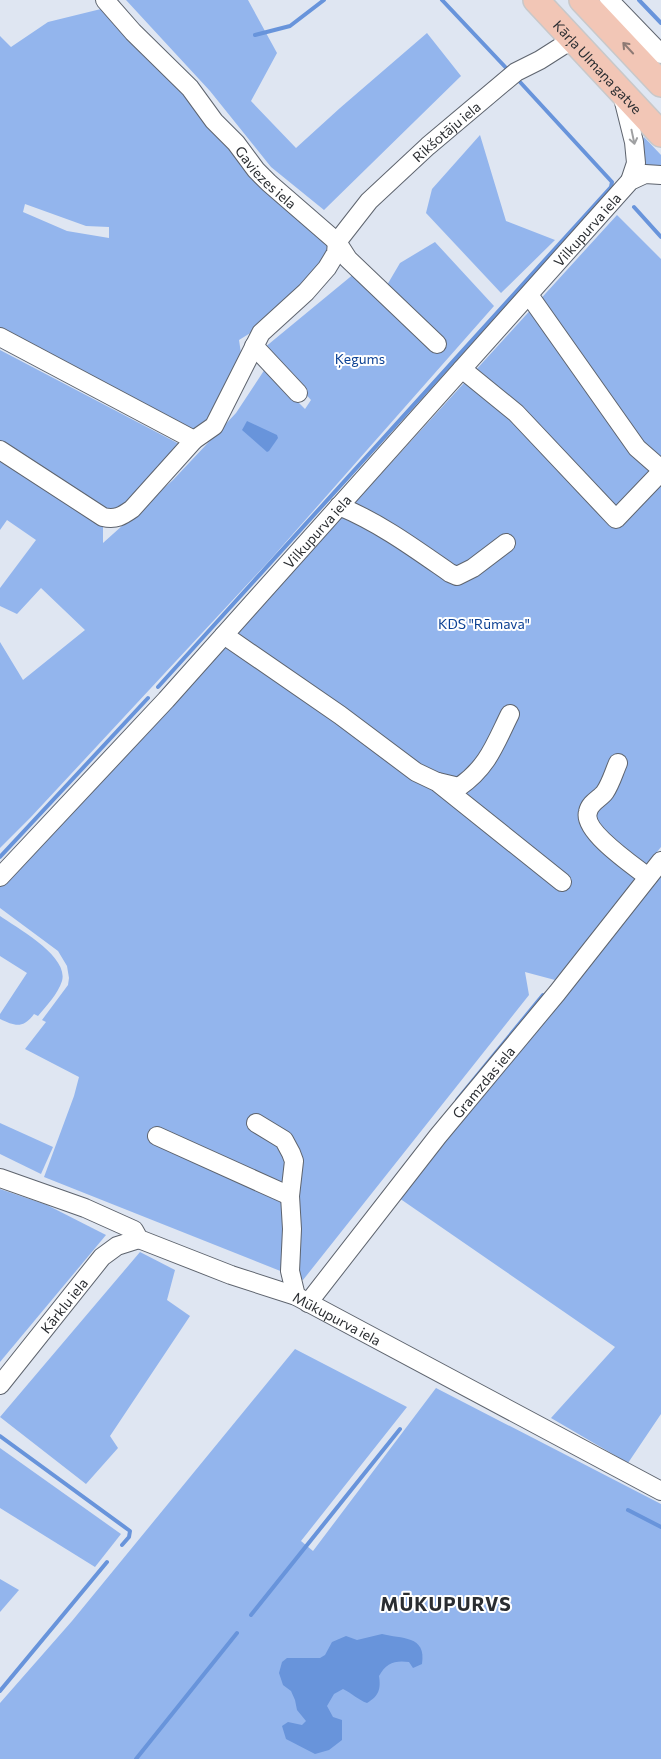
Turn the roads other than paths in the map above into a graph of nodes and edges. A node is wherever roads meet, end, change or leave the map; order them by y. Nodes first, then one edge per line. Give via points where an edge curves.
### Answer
1 (105, 0) edge
2 (536, 0) edge
3 (582, 0) edge
4 (609, 0) edge
5 (622, 8) edge
6 (573, 39) junction
7 (661, 54) edge
8 (661, 84) edge
9 (622, 93) junction
10 (661, 134) edge
11 (661, 175) edge
12 (630, 181) junction
13 (337, 242) junction
14 (528, 295) junction
15 (0, 337) edge
16 (437, 344) dead end
17 (254, 346) junction
18 (462, 369) junction
19 (298, 394) dead end
20 (194, 440) junction
21 (0, 450) edge
22 (661, 471) edge
23 (339, 506) junction
24 (506, 543) dead end
25 (224, 635) junction
26 (510, 714) dead end
27 (618, 763) dead end
28 (437, 782) junction
29 (661, 861) edge
30 (0, 877) edge
31 (648, 877) junction
32 (562, 882) dead end
33 (256, 1123) dead end
34 (157, 1136) dead end
35 (0, 1178) edge
36 (290, 1196) junction
37 (139, 1239) junction
38 (302, 1300) junction
39 (0, 1385) edge
40 (661, 1491) edge

1 - 13 street, Gaviezes iela via 190,88 214,121 269,183
2 - 6 highway, Kārļa Ulmaņa gatve
8 -> 3 highway
4 - 5 street
5 - 7 street
6 - 9 highway, Kārļa Ulmaņa gatve
6 - 13 street, Rikšotāju iela via 516,72 428,146 369,201
9 - 10 highway, Kārļa Ulmaņa gatve
9 -> 12 street via 636,163
11 - 12 street via 645,174
12 - 14 street, Vilkupurva iela
13 - 16 street, Gaviezes iela via 348,259
13 - 17 street, Rikšotāju iela via 336,253 327,268 261,333
14 - 18 street, Vilkupurva iela
14 - 22 street via 637,448
15 - 20 street
17 - 19 street
17 - 20 street, Rikšotāju iela via 214,426
18 - 22 street via 516,413 616,519
18 - 23 street, Vilkupurva iela
20 - 21 street, Rikšotāju iela via 132,509 114,519 104,517
23 - 24 street via 365,517 457,576
23 - 25 street, Vilkupurva iela
25 - 28 street via 416,772
25 - 30 street, Vilkupurva iela
26 - 28 street via 487,761 467,781 459,786
27 - 31 street via 605,792 591,805 588,820 591,828 619,855
28 - 32 street
29 - 31 street, Gramzdas iela
31 - 38 street, Gramzdas iela via 557,993
33 - 36 street via 284,1140 292,1153 294,1168
34 - 36 street
35 - 37 street, Mūkupurva iela via 85,1208 134,1230
36 - 38 street via 290,1271
37 - 38 street, Mūkupurva iela
37 - 39 street, Kārklu iela via 117,1246 102,1257
38 - 40 street, Mūkupurva iela

